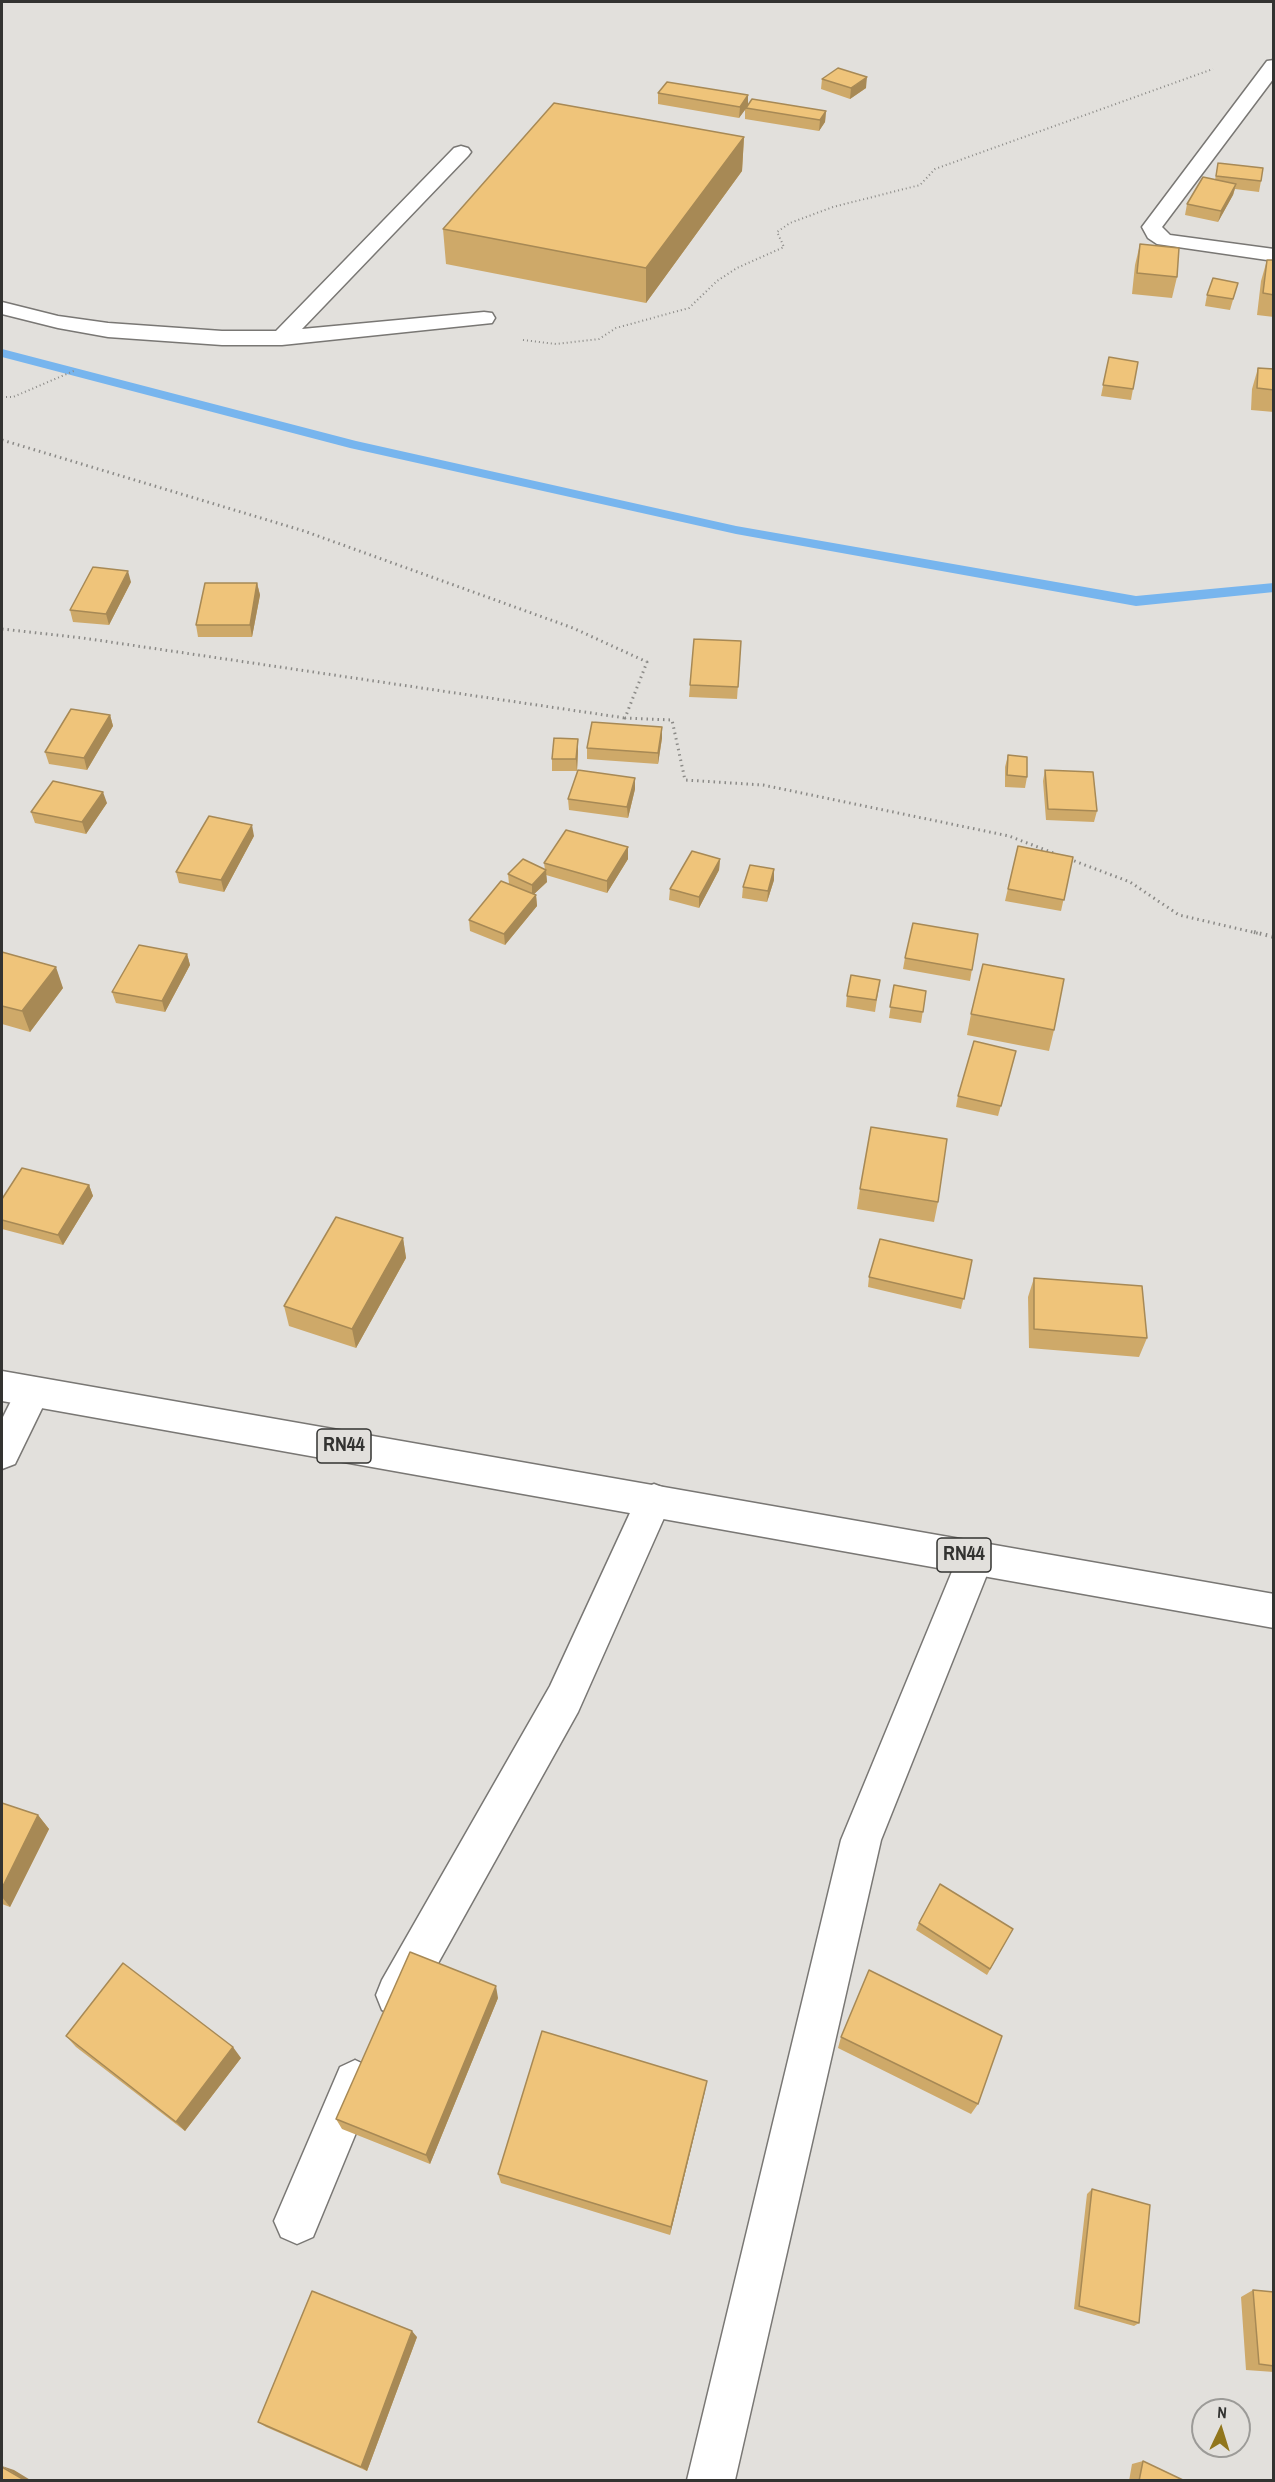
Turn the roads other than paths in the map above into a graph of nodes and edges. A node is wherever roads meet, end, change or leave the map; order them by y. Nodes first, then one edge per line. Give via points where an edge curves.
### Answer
1 (1274, 65) edge
2 (461, 152) dead end
3 (1274, 255) edge
4 (2, 308) edge
5 (484, 318) road end
6 (282, 338) junction
7 (17, 1389) edge
8 (2, 1453) edge
9 (654, 1500) junction
10 (976, 1557) junction
11 (1274, 1611) edge
12 (297, 2221) dead end
13 (711, 2481) edge

1 - 3 street via 1152,227 1164,240
2 - 6 street
4 - 6 street via 108,330
5 - 6 street
7 - 8 street
7 - 9 street, RN44
9 - 10 street, RN44
9 - 12 street via 564,1699 372,2041
10 - 11 street, RN44
10 - 13 street via 861,1840

